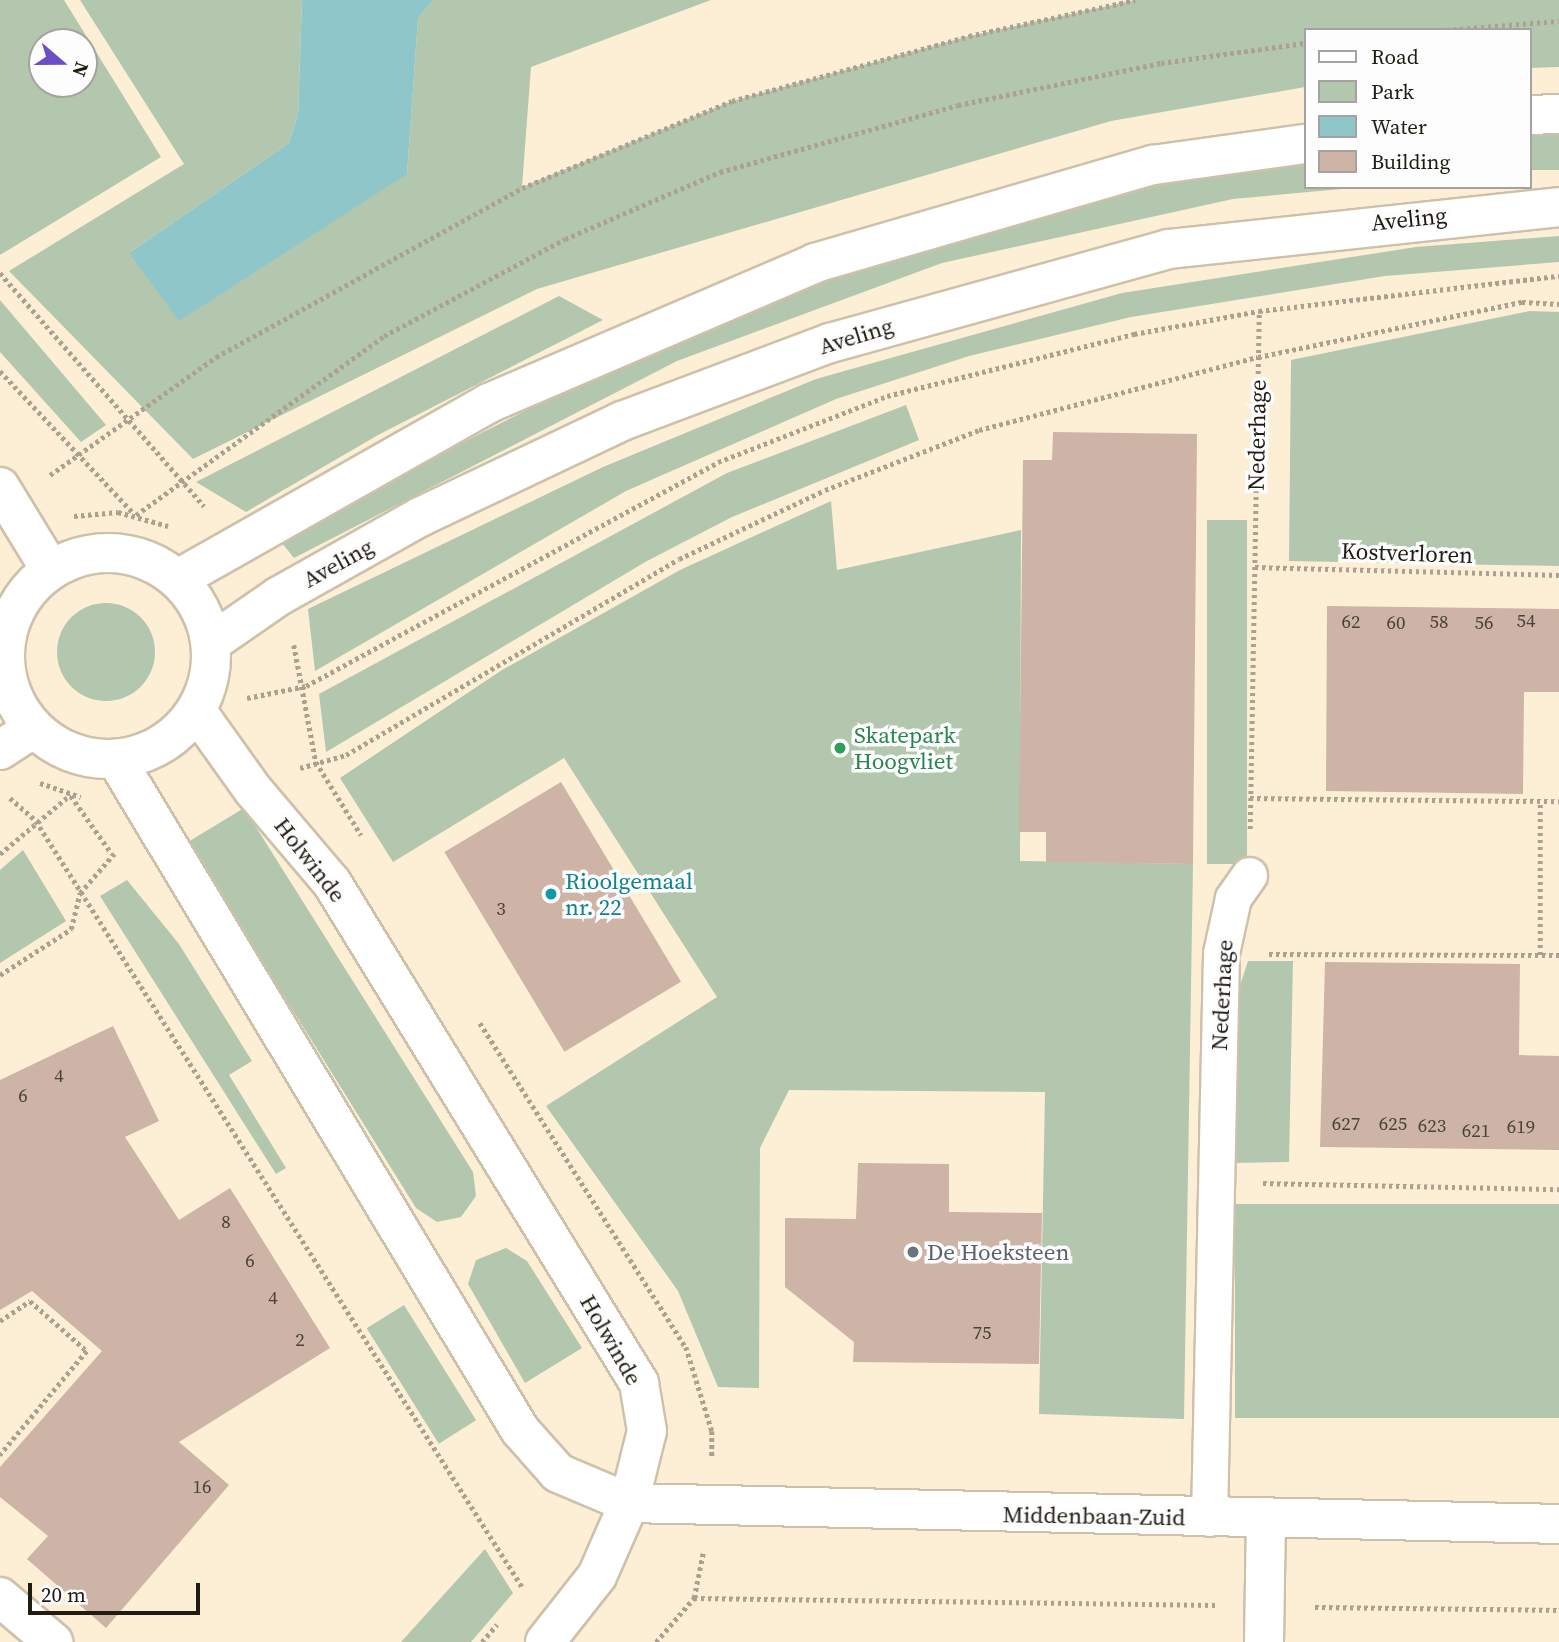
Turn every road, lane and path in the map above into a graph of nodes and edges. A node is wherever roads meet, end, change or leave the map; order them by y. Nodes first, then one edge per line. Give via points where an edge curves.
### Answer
1 (1135, 0) edge
2 (1559, 21) edge
3 (1471, 28) edge
4 (1304, 43) edge
5 (1559, 114) edge
6 (1531, 115) edge
7 (1304, 144) edge
8 (1559, 207) edge
9 (1559, 276) edge
10 (1559, 304) edge
11 (1259, 312) junction
12 (1258, 357) junction
13 (0, 371) edge
14 (80, 454) junction
15 (5, 495) edge
16 (1255, 566) junction
17 (50, 569) junction
18 (1559, 575) edge
19 (178, 579) junction
20 (211, 643) junction
21 (2, 671) edge
22 (243, 698) dead end
23 (196, 710) junction
24 (34, 728) junction
25 (0, 750) edge
26 (116, 759) junction
27 (0, 789) edge
28 (253, 790) junction
29 (70, 795) dead end
30 (1250, 798) junction
31 (1540, 801) junction
32 (1559, 801) edge
33 (36, 821) junction
34 (157, 831) junction
35 (0, 854) edge
36 (1249, 876) joint
37 (80, 893) junction
38 (1221, 953) junction
39 (1540, 955) junction
40 (1559, 955) edge
41 (0, 975) edge
42 (1217, 1182) junction
43 (1559, 1189) edge
44 (0, 1321) edge
45 (0, 1455) edge
46 (629, 1503) junction
47 (1209, 1518) junction
48 (1266, 1519) junction
49 (1559, 1524) edge
50 (0, 1597) edge
51 (694, 1598) dead end
52 (517, 1602) dead end
53 (1559, 1610) edge
54 (508, 1612) dead end
55 (1264, 1624) edge
56 (53, 1642) edge
57 (482, 1642) edge
58 (545, 1642) edge

1 - 14 path via 969,36 732,101 522,188 216,357
2 - 3 path
4 - 14 path via 1161,63 958,105 720,172 565,239 384,337 136,515
5 - 6 main road
7 - 19 main road via 1153,165 815,263 489,403
8 - 20 main road, Aveling via 1168,249 830,342 622,421 432,511 279,596
9 - 11 path
10 - 12 path via 1522,302
11 - 12 path, Nederhage
11 - 22 path via 972,371 790,432 630,507 340,670 279,696
12 - 16 path, Nederhage
12 - 28 path via 979,430 825,490 678,559 345,755
13 - 14 path
14 - 15 path
15 - 17 main road
16 - 18 path, Kostverloren
16 - 30 path, Nederhage
17 - 19 main road via 82,555 116,552 150,560
17 - 21 main road via 13,613
19 - 20 main road via 200,608
20 - 23 main road via 209,677
21 - 24 main road
23 - 26 main road via 169,739
23 - 28 main road, Holwinde
24 - 25 main road
24 - 26 main road via 71,753
26 - 34 main road
27 - 33 path
28 - 46 main road, Holwinde via 332,883 639,1383 647,1431
29 - 33 path
30 - 31 path
30 - 36 path, Nederhage
31 - 32 path
31 - 39 path
33 - 35 path
33 - 37 path
34 - 37 path via 112,855
34 - 46 main road via 520,1430 558,1473
36 - 38 lane, Nederhage via 1233,898
37 - 41 path via 71,929
37 - 52 path via 526,1592
38 - 39 path
38 - 42 lane, Nederhage
39 - 40 path
42 - 43 path
42 - 47 lane, Nederhage
44 - 45 path via 30,1301 87,1351
46 - 47 main road, Middenbaan-Zuid
46 - 58 main road, Holwinde via 597,1576
47 - 48 main road, Middenbaan-Zuid
48 - 49 main road, Middenbaan-Zuid
48 - 55 main road
50 - 56 main road
51 - 55 path
53 - 55 path
54 - 57 path

